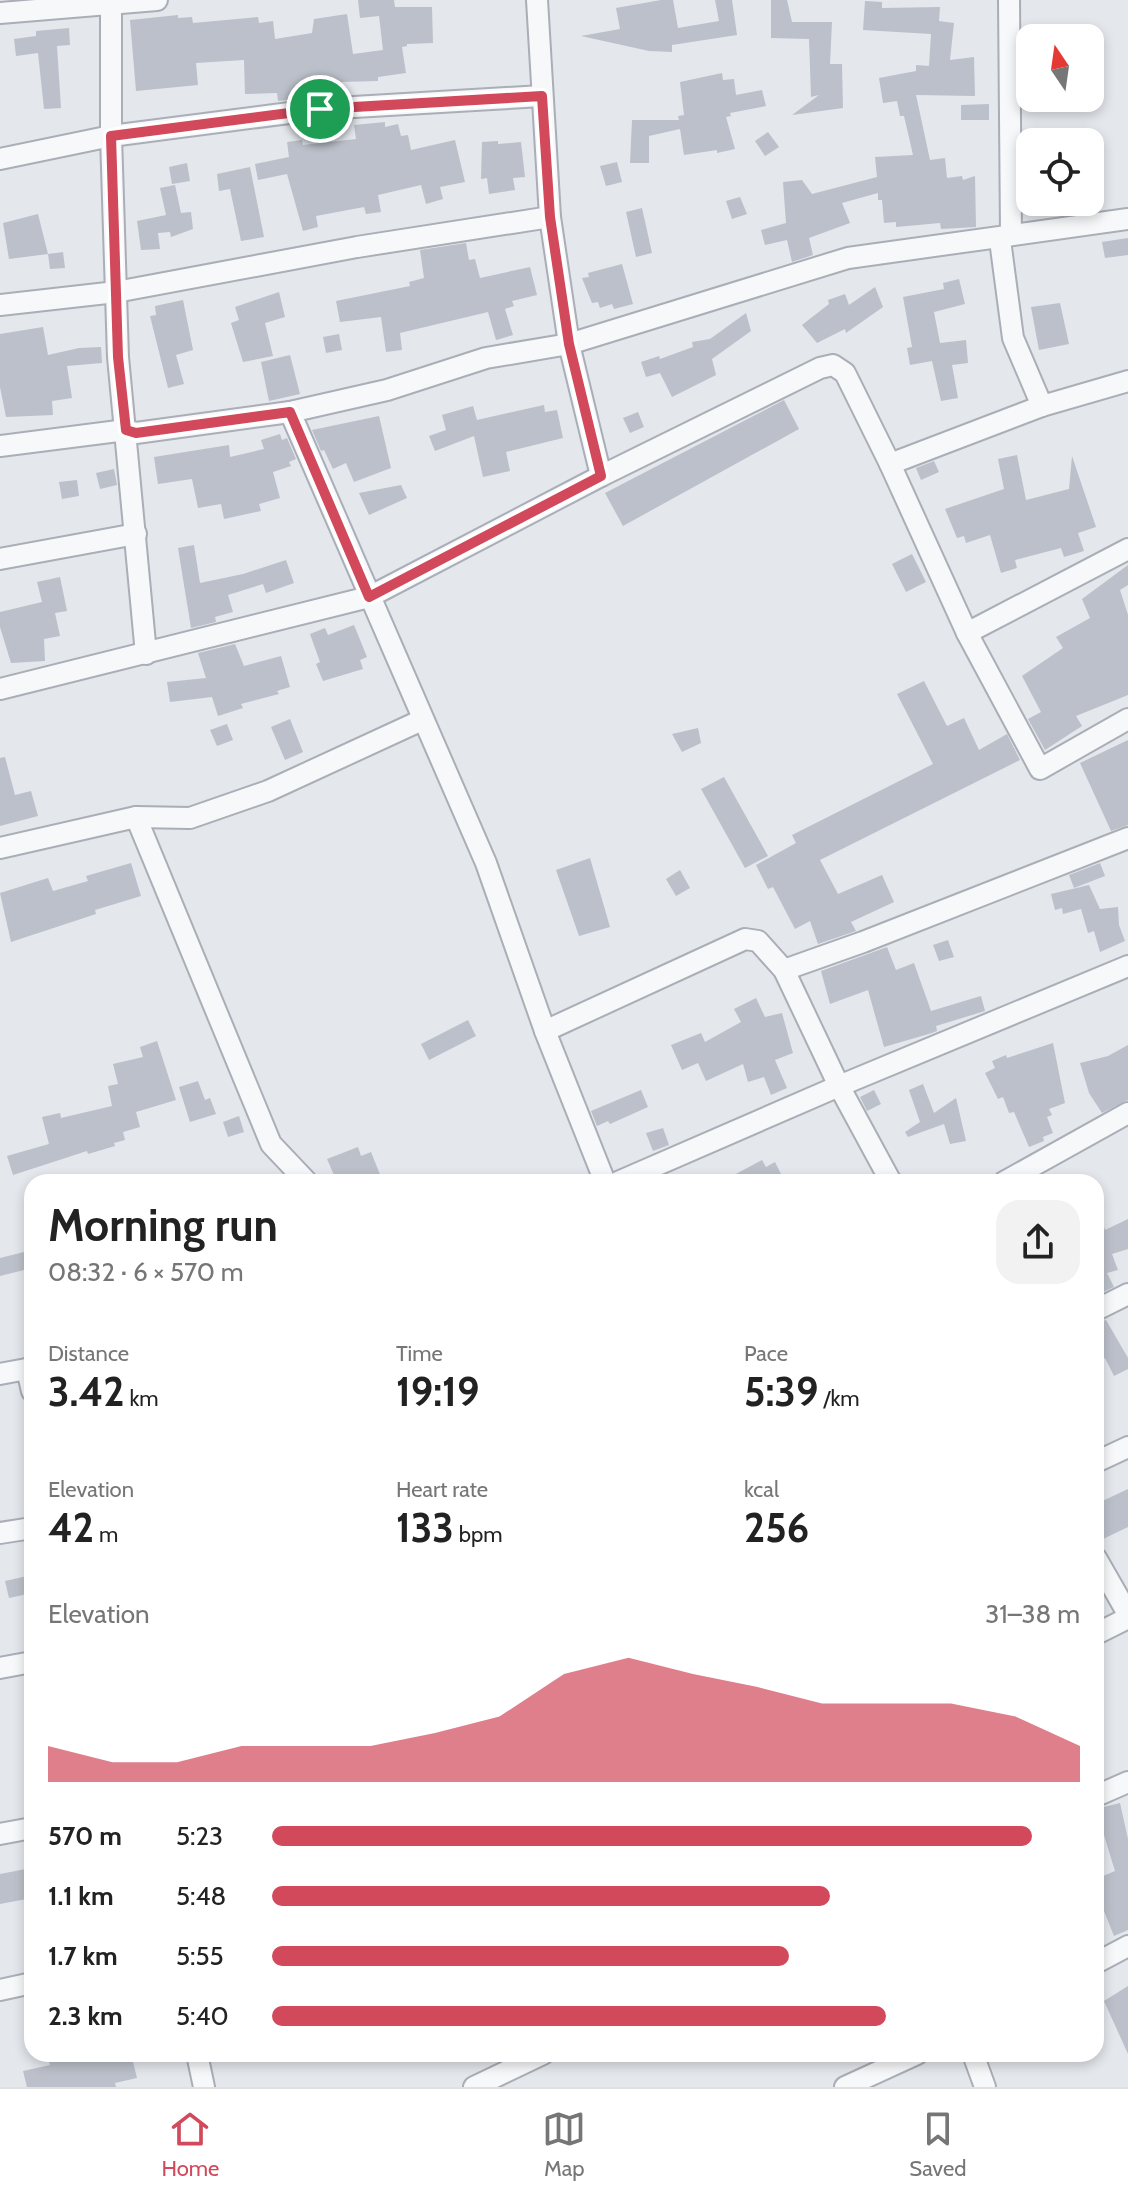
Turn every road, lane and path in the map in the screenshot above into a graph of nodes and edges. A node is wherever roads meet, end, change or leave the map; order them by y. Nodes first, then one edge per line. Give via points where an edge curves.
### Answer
1 (157, 0) edge
2 (537, 0) edge
3 (1009, 0) edge
4 (111, 2) edge
5 (0, 13) edge
6 (542, 96) junction
7 (111, 136) junction
8 (0, 159) edge
9 (550, 217) junction
10 (1128, 219) edge
11 (1011, 234) junction
12 (116, 292) junction
13 (0, 305) edge
14 (569, 344) junction
15 (1128, 381) edge
16 (1042, 406) junction
17 (290, 412) junction
18 (126, 430) junction
19 (0, 446) edge
20 (890, 464) junction
21 (601, 476) junction
22 (136, 534) junction
23 (1128, 549) edge
24 (0, 559) edge
25 (369, 597) junction
26 (967, 633) junction
27 (146, 654) junction
28 (0, 689) edge
29 (1128, 719) edge
30 (422, 720) junction
31 (136, 817) junction
32 (1128, 838) edge
33 (0, 848) edge
34 (1128, 966) edge
35 (784, 970) junction
36 (545, 1031) junction
37 (839, 1086) junction
38 (1128, 1113) edge
39 (299, 1174) edge
40 (602, 1174) edge
41 (636, 1174) edge
42 (887, 1174) edge
43 (1018, 1174) edge
44 (1128, 1294) edge
45 (1104, 1306) edge
46 (24, 1370) edge
47 (0, 1374) edge
48 (1128, 1447) edge
49 (1104, 1458) edge
50 (24, 1529) edge
51 (0, 1533) edge
52 (1104, 1572) edge
53 (1128, 1616) edge
54 (1104, 1630) edge
55 (24, 1664) edge
56 (0, 1668) edge
57 (1128, 1782) edge
58 (1104, 1792) edge
59 (24, 1830) edge
60 (0, 1834) edge
61 (1128, 1946) edge
62 (1104, 1959) edge
63 (24, 1985) edge
64 (0, 1990) edge
65 (199, 2062) edge
66 (526, 2062) edge
67 (900, 2062) edge
68 (976, 2062) edge
69 (204, 2087) edge
70 (474, 2087) edge
71 (845, 2087) edge
72 (985, 2087) edge

1 - 4 street
2 - 6 street
3 - 11 street
4 - 5 street
4 - 7 street
6 - 7 street via 320,109
6 - 9 street
7 - 8 street
7 - 12 street
9 - 12 street
9 - 14 street
10 - 11 street
11 - 14 street via 848,258
11 - 16 street via 1000,240 1013,338
12 - 13 street
12 - 18 street
14 - 17 street via 486,358 387,390
14 - 21 street
15 - 16 street
16 - 20 street
17 - 18 street via 136,433
17 - 25 street
18 - 19 street
18 - 22 street
20 - 21 street via 845,373 827,365
20 - 26 street
21 - 25 street
22 - 24 street
22 - 27 street
23 - 26 street
25 - 27 street
25 - 30 street
26 - 29 street via 1040,769
27 - 28 street
30 - 31 street via 268,791 190,818
30 - 36 street via 486,863
31 - 33 street
31 - 39 street via 271,1144
32 - 35 street
34 - 37 street
35 - 36 street via 766,947 745,939
35 - 37 street
36 - 40 street
37 - 41 street
37 - 42 street
38 - 43 street
44 - 45 street
46 - 47 street
48 - 49 street
50 - 51 street
52 - 53 street
53 - 54 street
55 - 56 street
57 - 58 street
59 - 60 street
61 - 62 street
63 - 64 street
65 - 69 street
66 - 70 street
67 - 71 street
68 - 72 street

